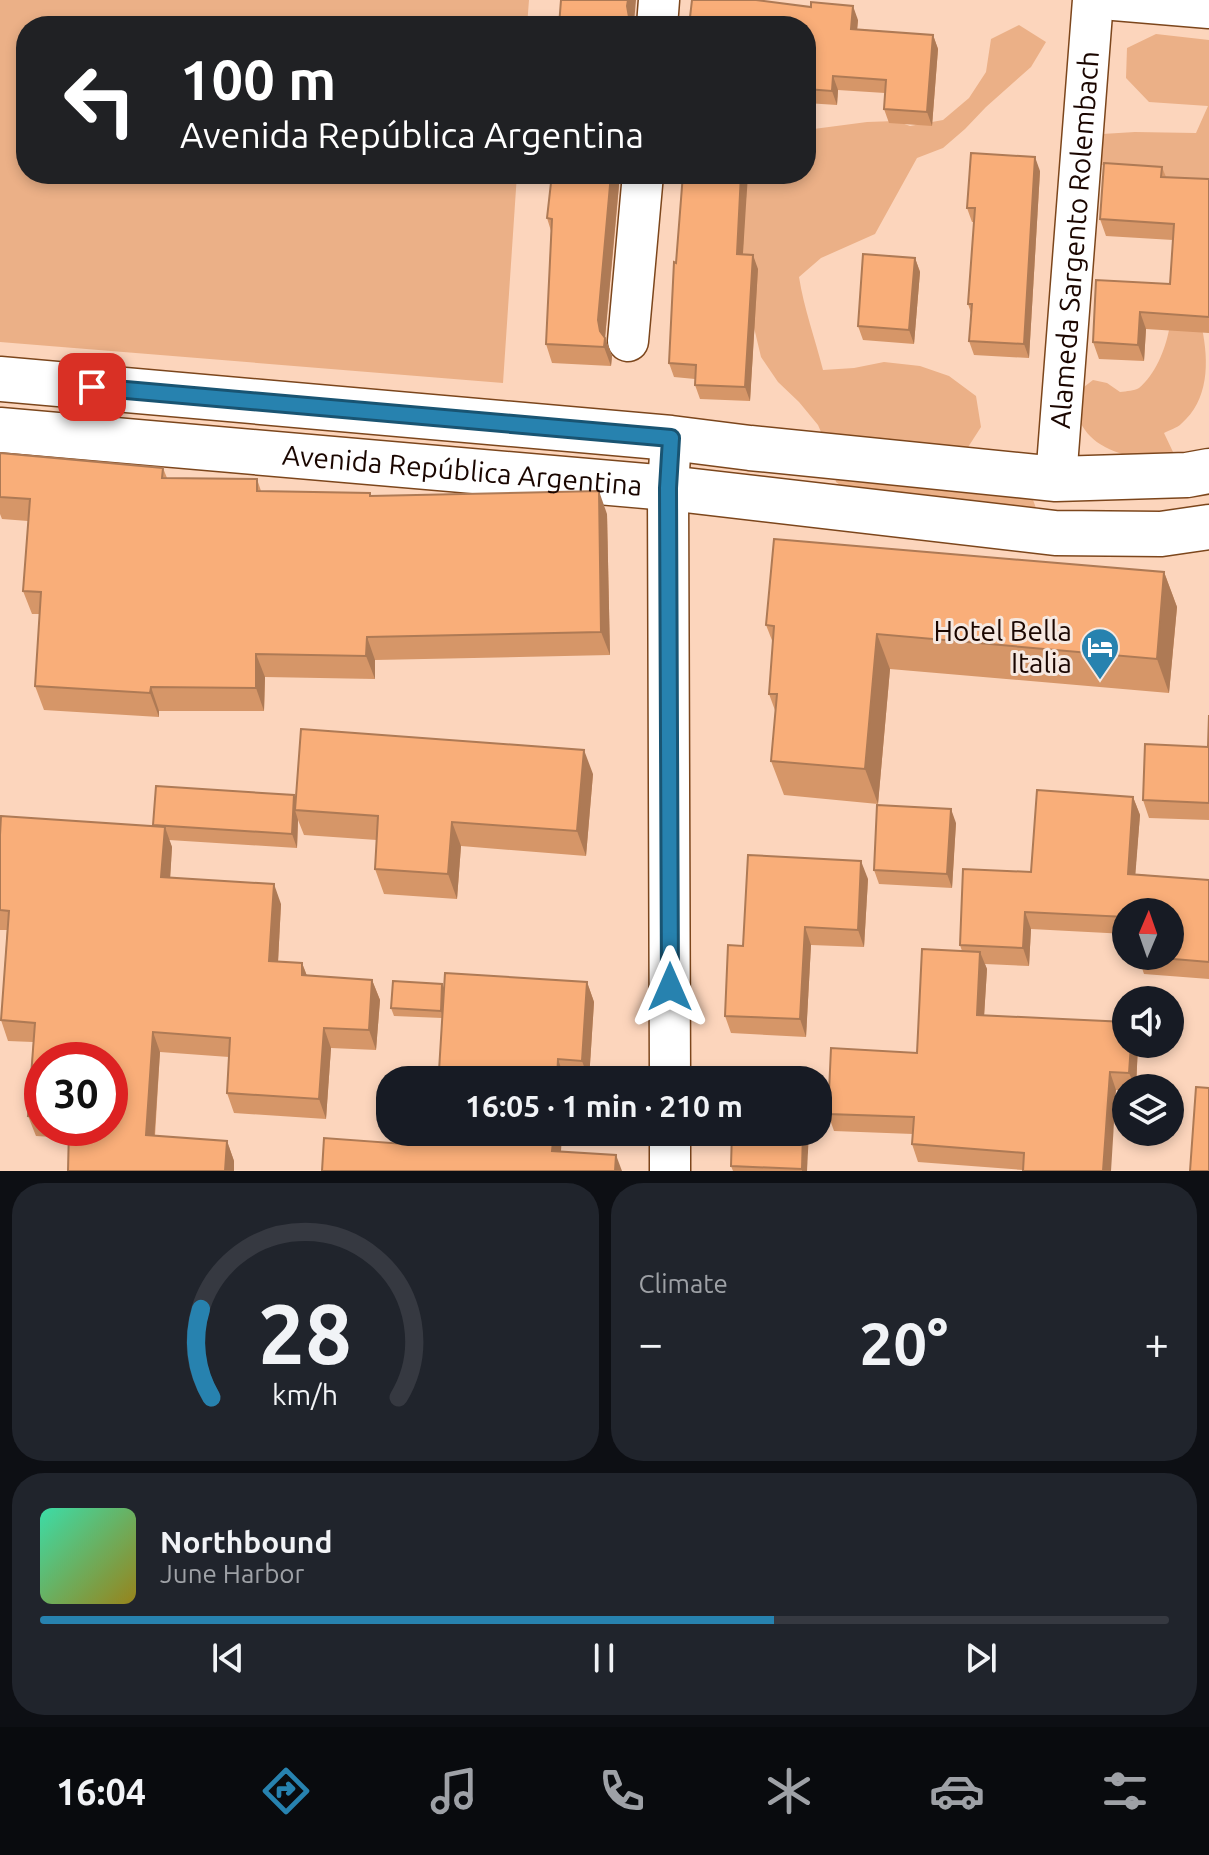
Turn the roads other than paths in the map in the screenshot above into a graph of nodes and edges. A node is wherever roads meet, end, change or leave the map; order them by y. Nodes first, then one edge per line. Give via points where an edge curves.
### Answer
1 (1093, 0) edge
2 (1114, 0) edge
3 (1209, 8) edge
4 (642, 184) edge
5 (628, 341) dead end
6 (0, 379) edge
7 (0, 430) edge
8 (671, 438) junction
9 (1209, 471) edge
10 (1056, 479) junction
11 (668, 488) junction
12 (1209, 527) edge
13 (670, 1066) edge
14 (670, 1146) edge
15 (670, 1171) edge

1 - 10 street, Alameda Sargento Rolembach
2 - 3 street
4 - 5 street
6 - 8 main road, Avenida República Argentina
7 - 11 main road, Avenida República Argentina
8 - 10 main road, Avenida República Argentina
8 - 11 street
9 - 10 main road, Avenida República Argentina
11 - 12 main road, Avenida República Argentina via 1055,533 1161,534
11 - 13 street
14 - 15 street

